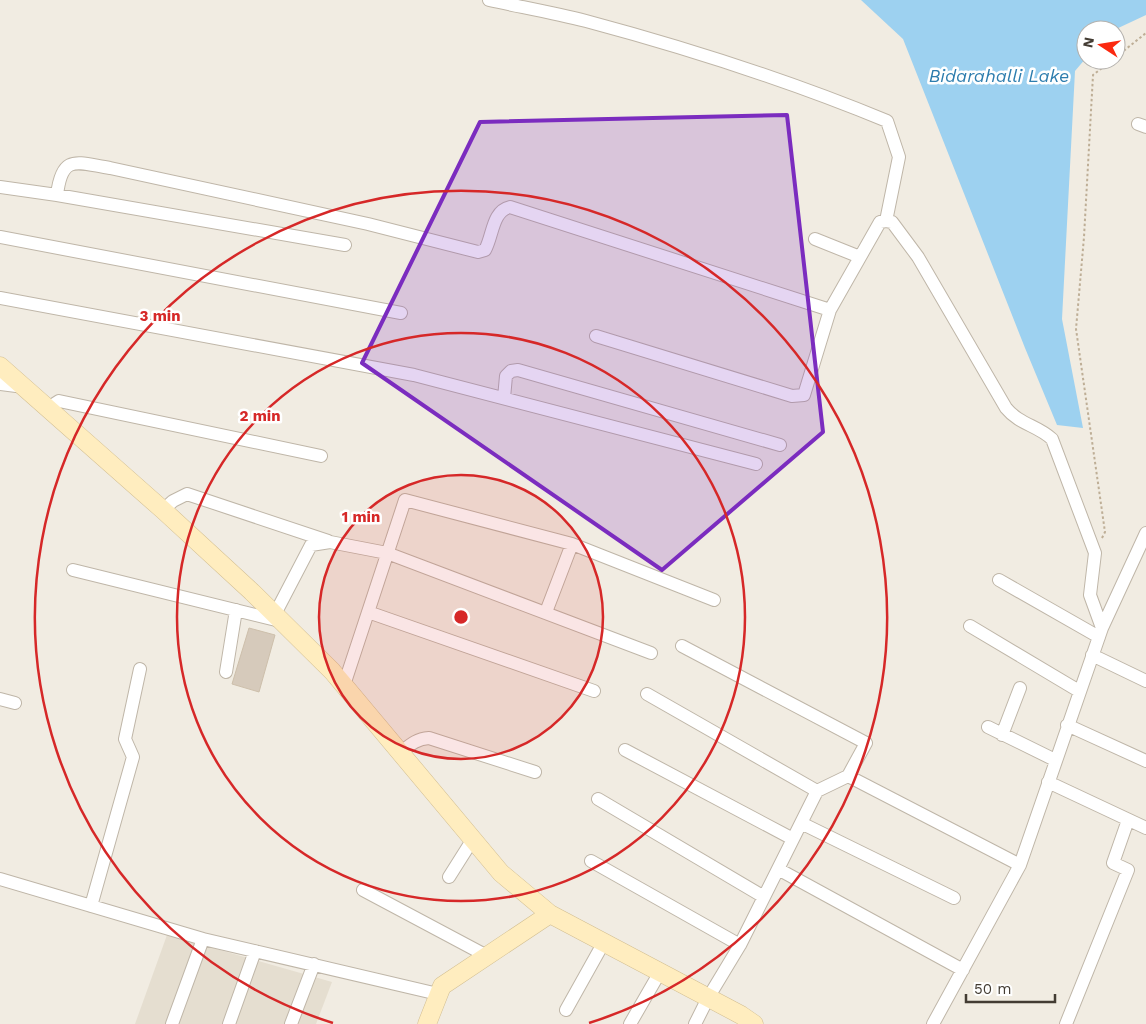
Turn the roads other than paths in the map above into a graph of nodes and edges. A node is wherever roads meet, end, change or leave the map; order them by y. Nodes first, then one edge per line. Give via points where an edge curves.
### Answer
1 (489, 0) edge
2 (0, 187) edge
3 (57, 195) junction
4 (886, 220) junction
5 (0, 237) edge
6 (815, 239) dead end
7 (345, 245) dead end
8 (860, 257) junction
9 (0, 298) edge
10 (830, 310) junction
11 (401, 313) dead end
12 (596, 336) dead end
13 (0, 366) edge
14 (0, 384) edge
15 (24, 387) junction
16 (504, 398) junction
17 (48, 408) junction
18 (780, 445) dead end
19 (321, 456) dead end
20 (756, 464) dead end
21 (163, 510) junction
22 (1146, 533) edge
23 (330, 542) junction
24 (572, 544) junction
25 (387, 553) junction
26 (74, 570) dead end
27 (999, 580) dead end
28 (714, 600) dead end
29 (236, 610) junction
30 (368, 612) junction
31 (546, 612) junction
32 (278, 618) junction
33 (970, 626) dead end
34 (1100, 633) junction
35 (682, 646) dead end
36 (651, 653) dead end
37 (1092, 655) junction
38 (140, 669) dead end
39 (226, 672) dead end
40 (1146, 681) edge
41 (344, 685) junction
42 (1020, 688) dead end
43 (594, 691) dead end
44 (1079, 691) junction
45 (647, 694) dead end
46 (0, 699) edge
47 (15, 703) dead end
48 (1067, 725) junction
49 (988, 728) dead end
50 (1002, 735) junction
51 (625, 750) dead end
52 (400, 753) junction
53 (1055, 760) junction
54 (1146, 761) edge
55 (535, 772) dead end
56 (848, 776) junction
57 (1048, 782) junction
58 (817, 791) junction
59 (598, 799) dead end
60 (1128, 820) junction
61 (801, 823) junction
62 (1146, 828) edge
63 (793, 838) junction
64 (473, 839) junction
65 (591, 861) dead end
66 (1020, 865) junction
67 (778, 868) junction
68 (449, 877) dead end
69 (0, 879) edge
70 (363, 890) dead end
71 (764, 897) junction
72 (954, 898) dead end
73 (91, 906) junction
74 (550, 914) junction
75 (203, 939) junction
76 (604, 942) junction
77 (740, 944) junction
78 (255, 951) junction
79 (487, 956) junction
80 (314, 964) junction
81 (963, 970) junction
82 (660, 972) junction
83 (438, 994) junction
84 (708, 998) junction
85 (566, 1010) dead end
86 (172, 1024) edge
87 (229, 1024) edge
88 (290, 1024) edge
89 (428, 1024) edge
90 (630, 1024) edge
91 (694, 1024) edge
92 (754, 1024) edge
93 (933, 1024) edge
94 (1066, 1024) edge

1 - 4 street via 585,21 716,60 837,100 887,121 899,157
2 - 3 street
3 - 7 street
3 - 10 street via 61,173 73,162 368,224 478,252 485,250 489,243 498,214 510,207
4 - 8 street via 880,222
4 - 34 street via 892,222 918,257 1006,408 1021,422 1038,428 1052,439 1095,553 1090,595
5 - 11 street
6 - 8 street
8 - 10 street
9 - 16 street via 406,373
10 - 12 street via 804,395 792,396
13 - 15 main road
14 - 15 street
15 - 17 main road
16 - 18 street via 506,376 518,370
16 - 20 street
17 - 19 street via 59,401
17 - 21 main road
21 - 23 street via 187,494
21 - 32 main road
22 - 34 street
23 - 25 street
23 - 32 street via 310,545
24 - 25 street via 405,500
24 - 28 street
24 - 31 street
25 - 30 street
25 - 31 street
26 - 29 street
27 - 34 street
29 - 32 street
29 - 39 street
30 - 41 street
30 - 43 street
31 - 36 street
32 - 41 main road
33 - 44 street
34 - 37 street
35 - 56 street via 866,744
37 - 40 street
37 - 44 street
38 - 73 street via 126,739 133,757
41 - 52 main road
42 - 50 street
44 - 48 street
45 - 58 street
46 - 47 street
48 - 53 street
48 - 54 street
49 - 50 street
50 - 53 street
51 - 63 street
52 - 55 street via 412,743 429,738
52 - 64 main road
53 - 57 street
56 - 58 street
56 - 66 street
57 - 60 street
57 - 66 street
58 - 61 street
59 - 71 street
60 - 62 street
60 - 94 street via 1113,863 1128,870
61 - 63 street
61 - 72 street
63 - 67 street
64 - 68 street
64 - 74 main road via 501,873
65 - 77 street
66 - 81 street
67 - 71 street
67 - 81 street
69 - 73 street
70 - 79 street
71 - 77 street
73 - 75 street
74 - 76 main road
74 - 79 main road
75 - 78 street
75 - 86 street
76 - 82 main road
76 - 85 street
77 - 84 street
78 - 80 street
78 - 87 street
79 - 83 main road via 442,986
80 - 83 street
80 - 88 street
81 - 93 street
82 - 84 main road
82 - 90 street
83 - 89 main road
84 - 91 street
84 - 92 main road

